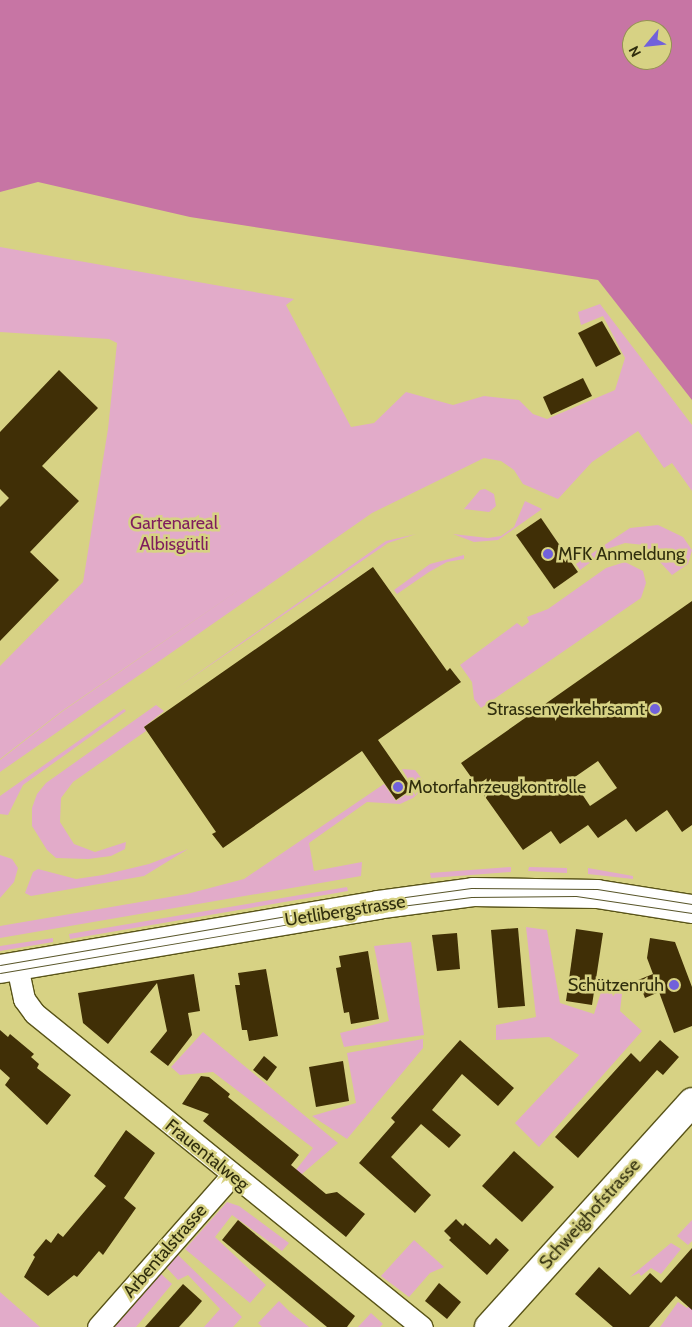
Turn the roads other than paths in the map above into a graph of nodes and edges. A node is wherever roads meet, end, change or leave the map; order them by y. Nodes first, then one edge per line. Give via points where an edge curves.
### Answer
1 (692, 909) edge
2 (8, 967) edge
3 (692, 1102) edge
4 (232, 1176) junction
5 (98, 1327) edge
6 (422, 1327) edge
7 (490, 1327) edge

1 - 2 main road, Uetlibergstrasse via 586,893 472,892
2 - 4 street, Frauentalweg via 34,1013
3 - 7 main road, Schweighofstrasse
4 - 5 street, Arbentalstrasse
4 - 6 street, Frauentalweg

